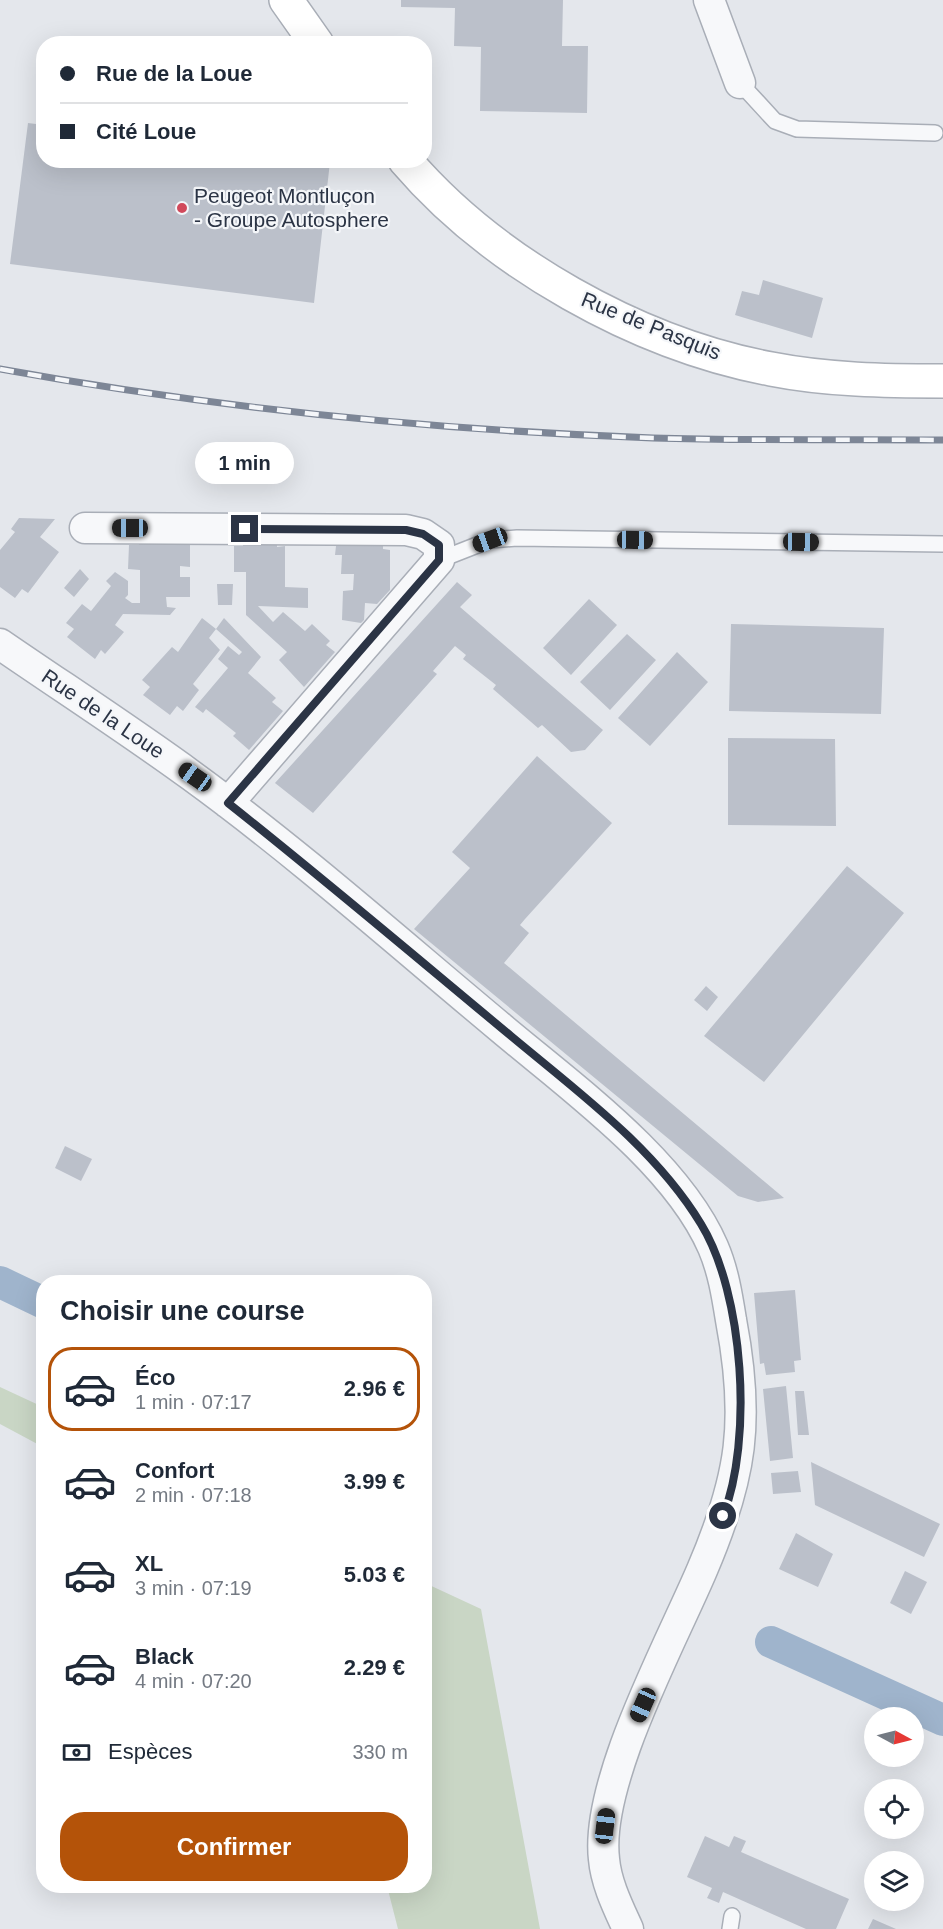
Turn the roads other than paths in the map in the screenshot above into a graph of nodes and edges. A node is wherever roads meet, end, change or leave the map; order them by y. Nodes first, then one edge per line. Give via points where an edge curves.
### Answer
1 (286, 0) edge
2 (709, 0) edge
3 (311, 36) edge
4 (740, 83) joint
5 (935, 133) dead end
6 (413, 168) edge
7 (943, 381) edge
8 (85, 528) dead end
9 (943, 544) edge
10 (439, 560) junction
11 (0, 644) edge
12 (228, 803) junction
13 (628, 1929) edge

1 - 3 main road
2 - 4 street
4 - 5 lane via 775,121 797,129
6 - 7 main road, Rue de Pasquis via 456,211 546,279 640,327 772,369 852,378
8 - 10 street via 406,530 435,540
9 - 10 lane via 517,538 490,540
10 - 12 street
11 - 12 street, Rue de la Loue
12 - 13 street, Rue de la Loue via 608,1118 683,1197 714,1250 734,1336 742,1417 740,1454 731,1496 636,1720 606,1812 604,1862

